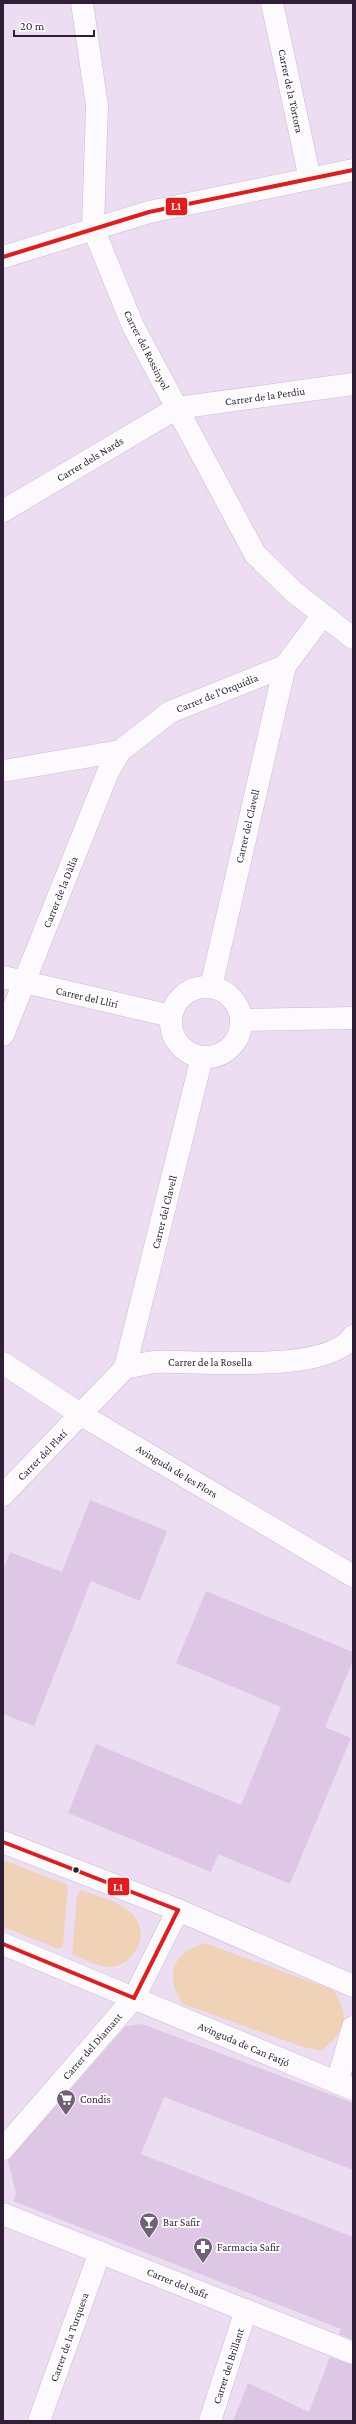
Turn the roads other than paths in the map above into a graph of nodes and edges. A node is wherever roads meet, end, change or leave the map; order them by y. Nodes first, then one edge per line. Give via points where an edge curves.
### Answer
1 (82, 3) edge
2 (272, 3) edge
3 (353, 170) edge
4 (310, 179) junction
5 (93, 228) junction
6 (3, 257) edge
7 (353, 384) edge
8 (177, 408) junction
9 (3, 511) edge
10 (323, 615) junction
11 (353, 638) edge
12 (285, 666) junction
13 (120, 751) junction
14 (3, 772) edge
15 (3, 977) edge
16 (24, 982) junction
17 (211, 987) junction
18 (171, 1016) junction
19 (353, 1018) edge
20 (241, 1020) junction
21 (3, 1035) edge
22 (202, 1057) junction
23 (353, 1336) edge
24 (3, 1363) edge
25 (125, 1368) junction
26 (80, 1414) junction
27 (3, 1495) edge
28 (353, 1576) edge
29 (3, 1842) edge
30 (178, 1910) junction
31 (3, 1944) edge
32 (353, 1986) edge
33 (134, 1998) junction
34 (353, 2026) edge
35 (345, 2086) edge
36 (3, 2149) edge
37 (3, 2214) edge
38 (100, 2252) junction
39 (246, 2310) junction
40 (353, 2353) edge
41 (39, 2421) edge
42 (210, 2421) edge

1 - 5 street, Carrer del Rossinyol via 97,106
2 - 4 street, Carrer de la Tòrtora
3 - 4 street
4 - 5 street via 149,212
5 - 6 street
5 - 8 street, Carrer del Rossinyol via 134,326
7 - 8 street, Carrer de la Perdiu
8 - 9 street, Carrer dels Nards
8 - 10 street, Carrer del Rossinyol via 255,554 294,592
10 - 11 street, Carrer del Rossinyol
10 - 12 street
12 - 13 street, Carrer de l'Orquídia via 170,712
12 - 17 street, Carrer del Clavell
13 - 14 street, Carrer de l'Orquídia
13 - 16 street, Carrer de la Dàlia via 108,772
15 - 16 street, Carrer del Lliri
16 - 18 street, Carrer del Lliri
16 - 21 street, Carrer de la Dàlia
17 - 18 street via 199,987 182,996
17 - 20 street via 231,997 238,1008
18 - 22 street via 176,1039 184,1049
19 - 20 street
20 - 22 street via 239,1032 231,1046 221,1053
22 - 25 street, Carrer del Clavell
23 - 25 street, Carrer de la Rosella via 349,1342 322,1357 286,1362 154,1362
24 - 26 street, Avinguda de les Flors
25 - 26 street
26 - 27 street, Carrer del Platí
26 - 28 street, Avinguda de les Flors
29 - 30 street
30 - 32 street
30 - 33 street
31 - 33 street, Avinguda de Can Fatjó
33 - 35 street, Avinguda de Can Fatjó
33 - 36 street, Carrer del Diamant
34 - 35 street
37 - 38 street, Carrer del Safir
38 - 39 street, Carrer del Safir
38 - 41 street, Carrer de la Turquesa
39 - 40 street, Carrer del Safir
39 - 42 street, Carrer del Brillant

